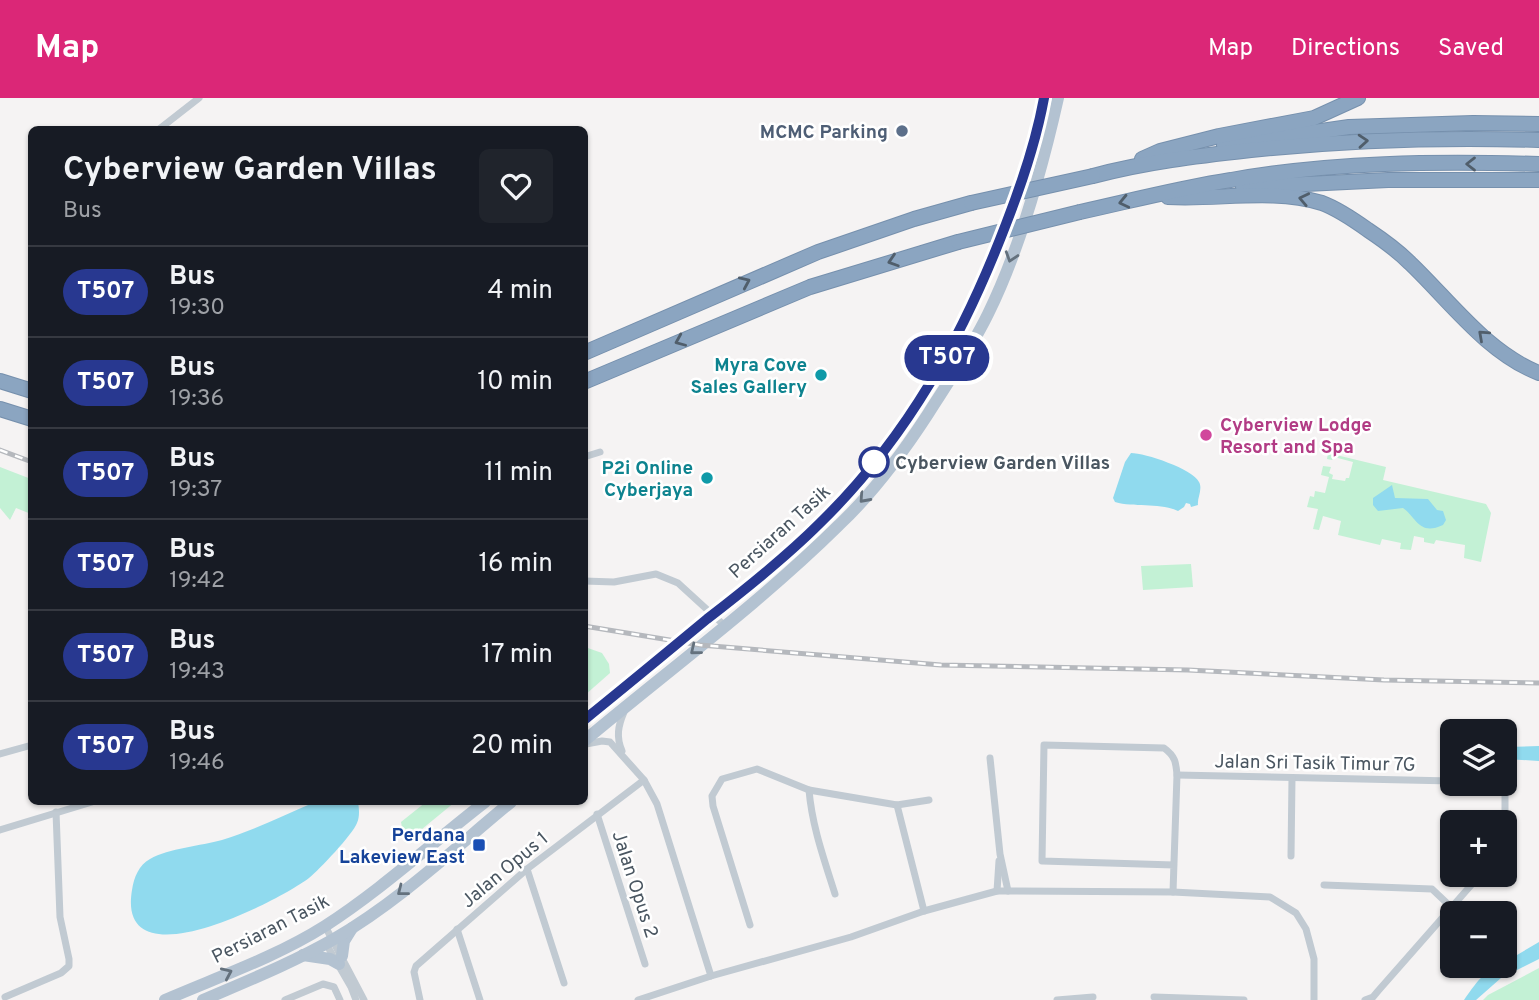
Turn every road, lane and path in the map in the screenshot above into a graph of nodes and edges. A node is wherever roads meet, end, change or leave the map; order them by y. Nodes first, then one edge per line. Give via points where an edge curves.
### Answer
1 (199, 98) edge
2 (1044, 98) edge
3 (1058, 98) edge
4 (1358, 98) edge
5 (1539, 124) edge
6 (163, 126) edge
7 (1539, 140) edge
8 (1200, 155) junction
9 (1539, 164) edge
10 (1125, 167) junction
11 (1539, 180) edge
12 (1199, 186) junction
13 (1148, 196) junction
14 (588, 351) edge
15 (1539, 373) edge
16 (588, 380) edge
17 (0, 381) edge
18 (28, 390) edge
19 (0, 409) edge
20 (28, 418) edge
21 (600, 452) dead end
22 (588, 456) edge
23 (588, 581) edge
24 (714, 614) junction
25 (725, 626) junction
26 (627, 705) junction
27 (588, 717) edge
28 (588, 739) edge
29 (588, 742) edge
30 (28, 746) edge
31 (0, 754) edge
32 (624, 757) junction
33 (989, 758) dead end
34 (1177, 775) junction
35 (1292, 778) junction
36 (644, 780) junction
37 (1440, 781) edge
38 (809, 790) junction
39 (929, 800) dead end
40 (81, 805) edge
41 (481, 805) edge
42 (507, 805) edge
43 (897, 805) junction
44 (56, 812) junction
45 (597, 814) junction
46 (0, 830) edge
47 (1000, 854) junction
48 (1291, 856) dead end
49 (1174, 865) junction
50 (527, 869) junction
51 (1324, 886) dead end
52 (1469, 887) edge
53 (997, 891) junction
54 (1007, 891) junction
55 (1173, 892) junction
56 (835, 894) dead end
57 (1445, 901) edge
58 (1456, 901) edge
59 (924, 911) junction
60 (1440, 920) edge
61 (750, 926) dead end
62 (352, 927) junction
63 (321, 928) junction
64 (457, 929) junction
65 (329, 941) junction
66 (303, 956) junction
67 (340, 960) junction
68 (645, 964) dead end
69 (710, 976) junction
70 (564, 983) dead end
71 (354, 986) junction
72 (5, 997) dead end
73 (1093, 997) dead end
74 (1154, 997) dead end
75 (165, 1000) edge
76 (203, 1000) edge
77 (285, 1000) edge
78 (340, 1000) edge
79 (356, 1000) edge
80 (364, 1000) edge
81 (421, 1000) edge
82 (480, 1000) edge
83 (638, 1000) edge
84 (1056, 1000) edge
85 (1244, 1000) edge
86 (1314, 1000) edge
87 (1365, 1000) edge

1 - 6 street
2 - 24 main road, Persiaran Tasik via 1026,171 993,259 951,351 926,392 884,450 820,524
3 -> 25 main road, Persiaran Tasik via 1006,272 965,357 887,473 841,524
4 - 10 highway via 1314,118 1172,148
5 - 8 highway via 1349,127 1247,140
8 -> 7 highway via 1395,139
8 - 10 highway
9 -> 12 highway via 1353,167
14 -> 10 highway, bridge via 818,252 914,219
11 - 12 highway
12 - 13 highway
15 -> 13 highway via 1515,361 1482,334 1392,247 1325,204 1274,195
13 -> 16 highway, bridge via 958,242 810,287
17 - 18 highway
19 - 20 highway
21 - 22 street
23 - 24 street via 614,582 656,574 678,583
24 - 25 street
24 - 27 main road, Persiaran Tasik
25 -> 26 main road, Persiaran Tasik
26 - 28 main road, Persiaran Tasik
26 - 32 street via 618,736
29 - 32 street via 610,742
30 - 31 street
32 - 36 street
33 - 47 street
34 - 35 street, Jalan Sri Tasik Timur 7G
34 - 49 street
34 - 49 street via 1172,754 1164,748 1044,745 1041,859
35 - 37 street, Jalan Sri Tasik Timur 7G
35 - 48 street
36 - 45 street, Jalan Opus 1
36 - 69 street via 657,804
38 - 43 street
38 - 56 street
38 - 61 street via 757,769 722,779 712,796
39 - 43 street
40 - 44 street
41 - 63 main road, Persiaran Tasik
42 -> 62 main road, Persiaran Tasik
43 - 59 street
44 - 46 street
44 - 72 street via 60,917 70,962 64,972
45 - 50 street, Jalan Opus 1
45 - 68 street, Jalan Opus 2
47 - 53 street
47 - 54 street
49 - 55 street
50 - 64 street, Jalan Opus 1
50 - 70 street
51 - 57 street via 1432,889
52 - 58 street
53 - 54 street
53 - 59 street
54 - 55 street
55 - 86 street via 1260,895 1286,906 1302,921 1310,940
59 - 69 street
60 - 87 street via 1373,997
62 - 65 main road, Persiaran Tasik
62 - 67 main road
63 - 65 street
75 -> 63 main road, Persiaran Tasik
64 - 81 street, Jalan Opus 1 via 416,966
64 - 82 street
65 - 66 main road, Persiaran Tasik
65 - 67 street
66 - 67 main road
66 - 76 main road, Persiaran Tasik
67 - 71 street
69 - 83 street
71 - 79 street
71 - 80 street
73 - 84 street
74 - 85 street
77 - 78 street via 323,984 334,987

